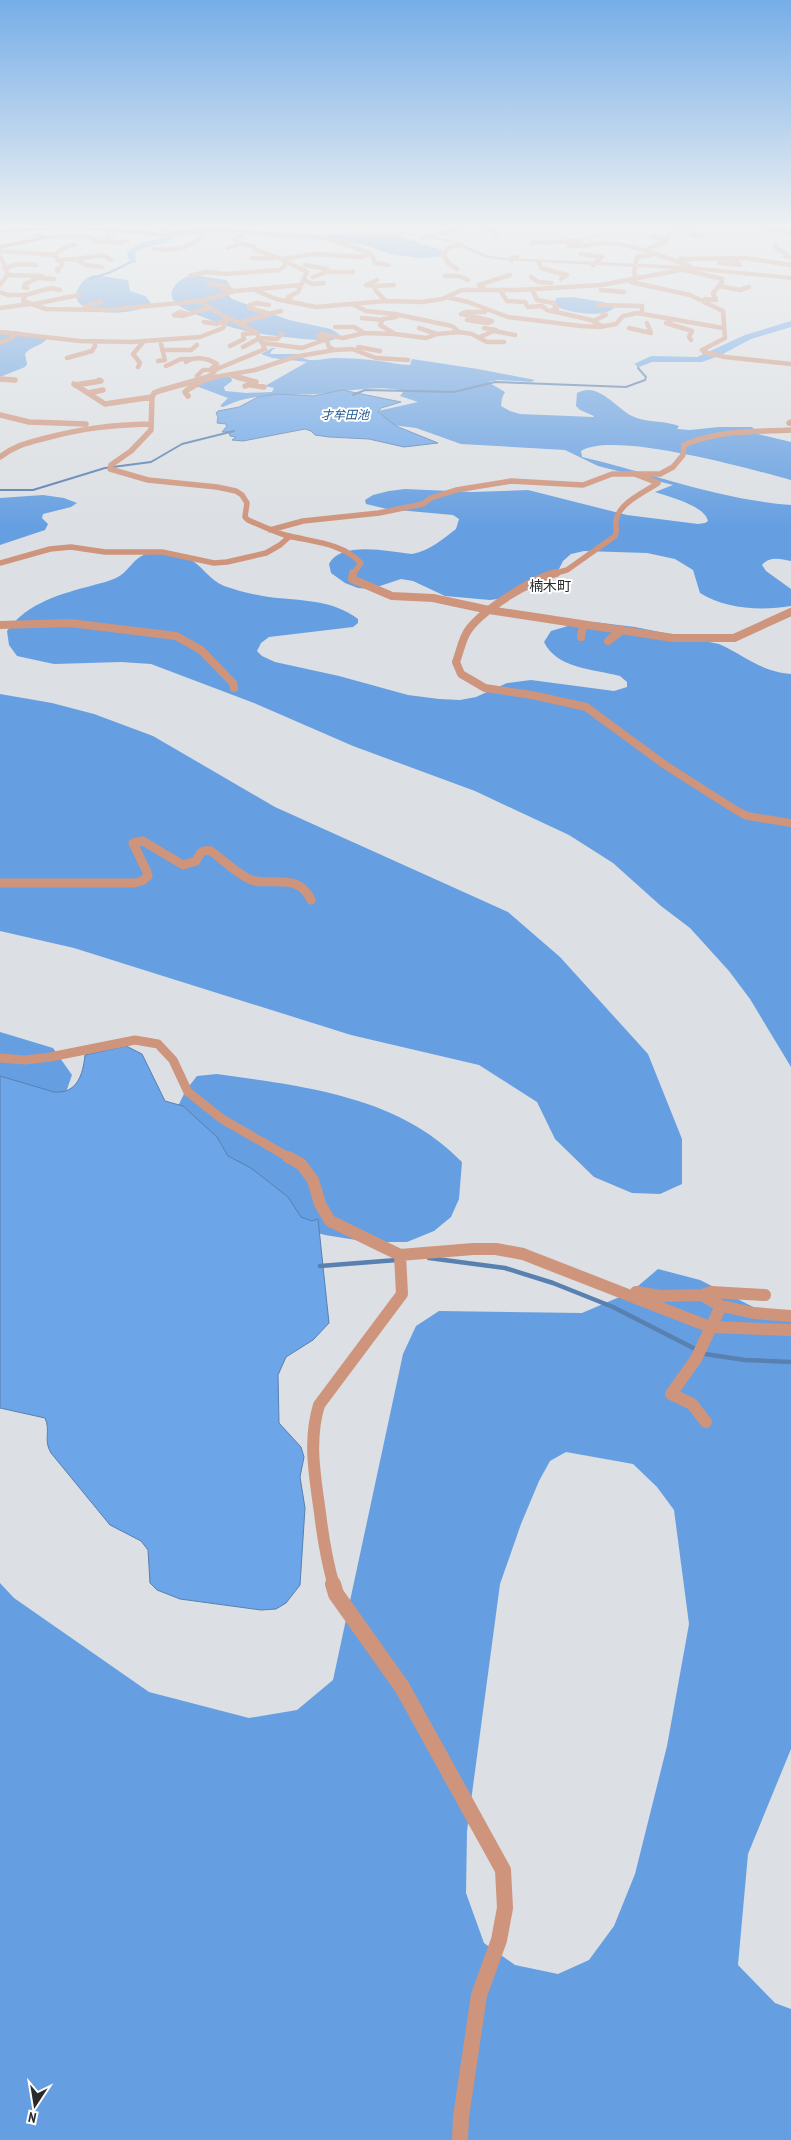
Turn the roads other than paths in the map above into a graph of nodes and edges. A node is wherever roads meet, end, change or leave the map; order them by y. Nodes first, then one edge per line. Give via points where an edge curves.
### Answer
1 (224, 327) edge
2 (245, 327) edge
3 (356, 327) edge
4 (383, 327) edge
5 (454, 327) edge
6 (462, 327) edge
7 (488, 327) edge
8 (621, 327) edge
9 (650, 327) edge
10 (675, 327) edge
11 (717, 327) edge
12 (419, 328) dead end
13 (723, 328) joint
14 (459, 330) junction
15 (494, 331) junction
16 (0, 332) edge
17 (15, 332) junction
18 (256, 332) junction
19 (364, 333) junction
20 (167, 334) dead end
21 (210, 334) junction
22 (282, 334) dead end
23 (395, 334) junction
24 (437, 334) junction
25 (515, 335) dead end
26 (480, 337) junction
27 (216, 338) dead end
28 (172, 339) junction
29 (326, 339) junction
30 (693, 339) dead end
31 (160, 340) junction
32 (94, 341) junction
33 (144, 341) junction
34 (261, 341) junction
35 (504, 342) dead end
36 (0, 343) edge
37 (197, 345) dead end
38 (230, 346) dead end
39 (243, 347) dead end
40 (345, 349) junction
41 (380, 351) dead end
42 (163, 352) junction
43 (332, 352) junction
44 (177, 353) dead end
45 (154, 354) dead end
46 (67, 358) dead end
47 (158, 360) dead end
48 (408, 360) dead end
49 (791, 364) edge
50 (166, 366) dead end
51 (138, 367) dead end
52 (212, 368) junction
53 (218, 369) junction
54 (197, 376) dead end
55 (229, 376) junction
56 (0, 379) edge
57 (15, 380) dead end
58 (99, 380) dead end
59 (206, 380) junction
60 (160, 383) dead end
61 (180, 385) junction
62 (264, 387) dead end
63 (88, 393) junction
64 (94, 396) junction
65 (188, 396) dead end
66 (152, 397) junction
67 (127, 400) junction
68 (105, 404) junction
69 (98, 405) dead end
70 (122, 407) dead end
71 (0, 415) edge
72 (122, 424) junction
73 (152, 424) junction
74 (791, 430) edge
75 (0, 457) edge
76 (632, 473) junction
77 (270, 530) junction
78 (290, 536) junction
79 (0, 564) edge
80 (489, 610) junction
81 (791, 612) edge
82 (0, 625) edge
83 (583, 625) junction
84 (622, 630) junction
85 (581, 637) dead end
86 (608, 642) dead end
87 (234, 688) dead end
88 (791, 823) edge
89 (0, 883) edge
90 (311, 900) dead end
91 (0, 1058) edge
92 (400, 1255) junction
93 (610, 1287) junction
94 (702, 1295) junction
95 (765, 1295) dead end
96 (721, 1306) junction
97 (791, 1316) edge
98 (791, 1330) edge
99 (708, 1332) junction
100 (706, 1422) dead end
101 (460, 2140) edge

1 - 21 street
2 - 18 street
3 - 19 street
4 - 23 street
5 - 14 street
6 - 14 street
7 - 15 street
8 - 9 street via 652,333
10 - 30 street via 692,331
11 - 13 street
12 - 24 street
13 - 49 street via 725,338 702,350 704,352
14 - 24 street
14 - 26 street
15 - 25 street
15 - 26 street
16 - 17 street
17 - 32 street
17 - 36 street via 12,338
18 - 34 street
18 - 38 street via 243,334 244,339
19 - 23 street
19 - 29 street via 343,338 329,334 318,336
20 - 28 street
21 - 27 street
21 - 28 street
22 - 34 street via 277,339
23 - 24 street via 426,338
26 - 35 street via 487,342
28 - 31 street
29 - 34 street via 302,348
29 - 43 street
31 - 33 street
31 - 42 street
32 - 33 street
32 - 46 street via 92,351
33 - 51 street via 133,354 140,362
34 - 39 street
34 - 53 street via 264,351
37 - 42 street via 191,350
40 - 41 street via 362,347
40 - 43 street
40 - 48 street via 376,358
42 - 44 street
42 - 45 street
42 - 47 street via 165,360
43 - 55 street via 294,357
50 - 52 street via 181,359 195,358 214,361 217,364
52 - 53 street
52 - 54 street via 202,370
53 - 59 street
55 - 59 street
55 - 62 street via 256,382 248,386
56 - 57 street
58 - 63 street via 74,384
59 - 61 street
59 - 65 street via 187,390
60 - 61 street
61 - 66 street via 154,393
63 - 64 street
63 - 64 street via 106,392
64 - 68 street
66 - 67 street
66 - 73 street
67 - 68 street
67 - 70 street via 129,404
68 - 69 street
71 - 72 street via 29,422
72 - 73 street
72 - 75 street via 81,429 13,447
73 - 77 street via 151,430 131,452 110,467 120,474 140,479 236,491 247,503 245,516 248,520
74 - 76 street via 739,432 694,440 684,445 683,456 673,467 660,474
76 - 77 street via 612,474 583,485 497,483 456,490 423,504 379,513 303,521
76 - 80 street via 658,483 622,508 616,521 618,529 615,536 567,570 542,577
77 - 78 street
78 - 79 street via 266,553 227,562 214,563 162,552 114,553 71,547 55,548
78 - 80 street via 356,556 361,562 352,579 386,594 432,598
80 - 83 street
80 - 88 street via 468,630 456,662 461,674 485,688 586,708 665,765 734,809 747,816
81 - 84 street via 726,639 672,638
82 - 87 street via 70,623 176,636 199,647
83 - 84 street
83 - 85 street
84 - 86 street
89 - 90 street via 142,881 148,876 147,871 134,851 133,843 143,841 183,865 196,862 201,852 211,851 250,880 285,881 308,893
91 - 92 street via 50,1057 135,1040 158,1044 174,1060 188,1092 222,1119 301,1164 313,1180 320,1204 330,1221
92 - 93 street via 496,1249 523,1254
92 - 101 street via 402,1294 319,1404 314,1421 312,1458 327,1563 336,1594 402,1687 504,1870 504,1908 499,1940 480,1995
93 - 94 street via 660,1296
93 - 99 street
94 - 95 street via 711,1292
94 - 96 street
96 - 97 street
96 - 99 street
98 - 99 street
99 - 100 street via 696,1359 671,1394 692,1404

